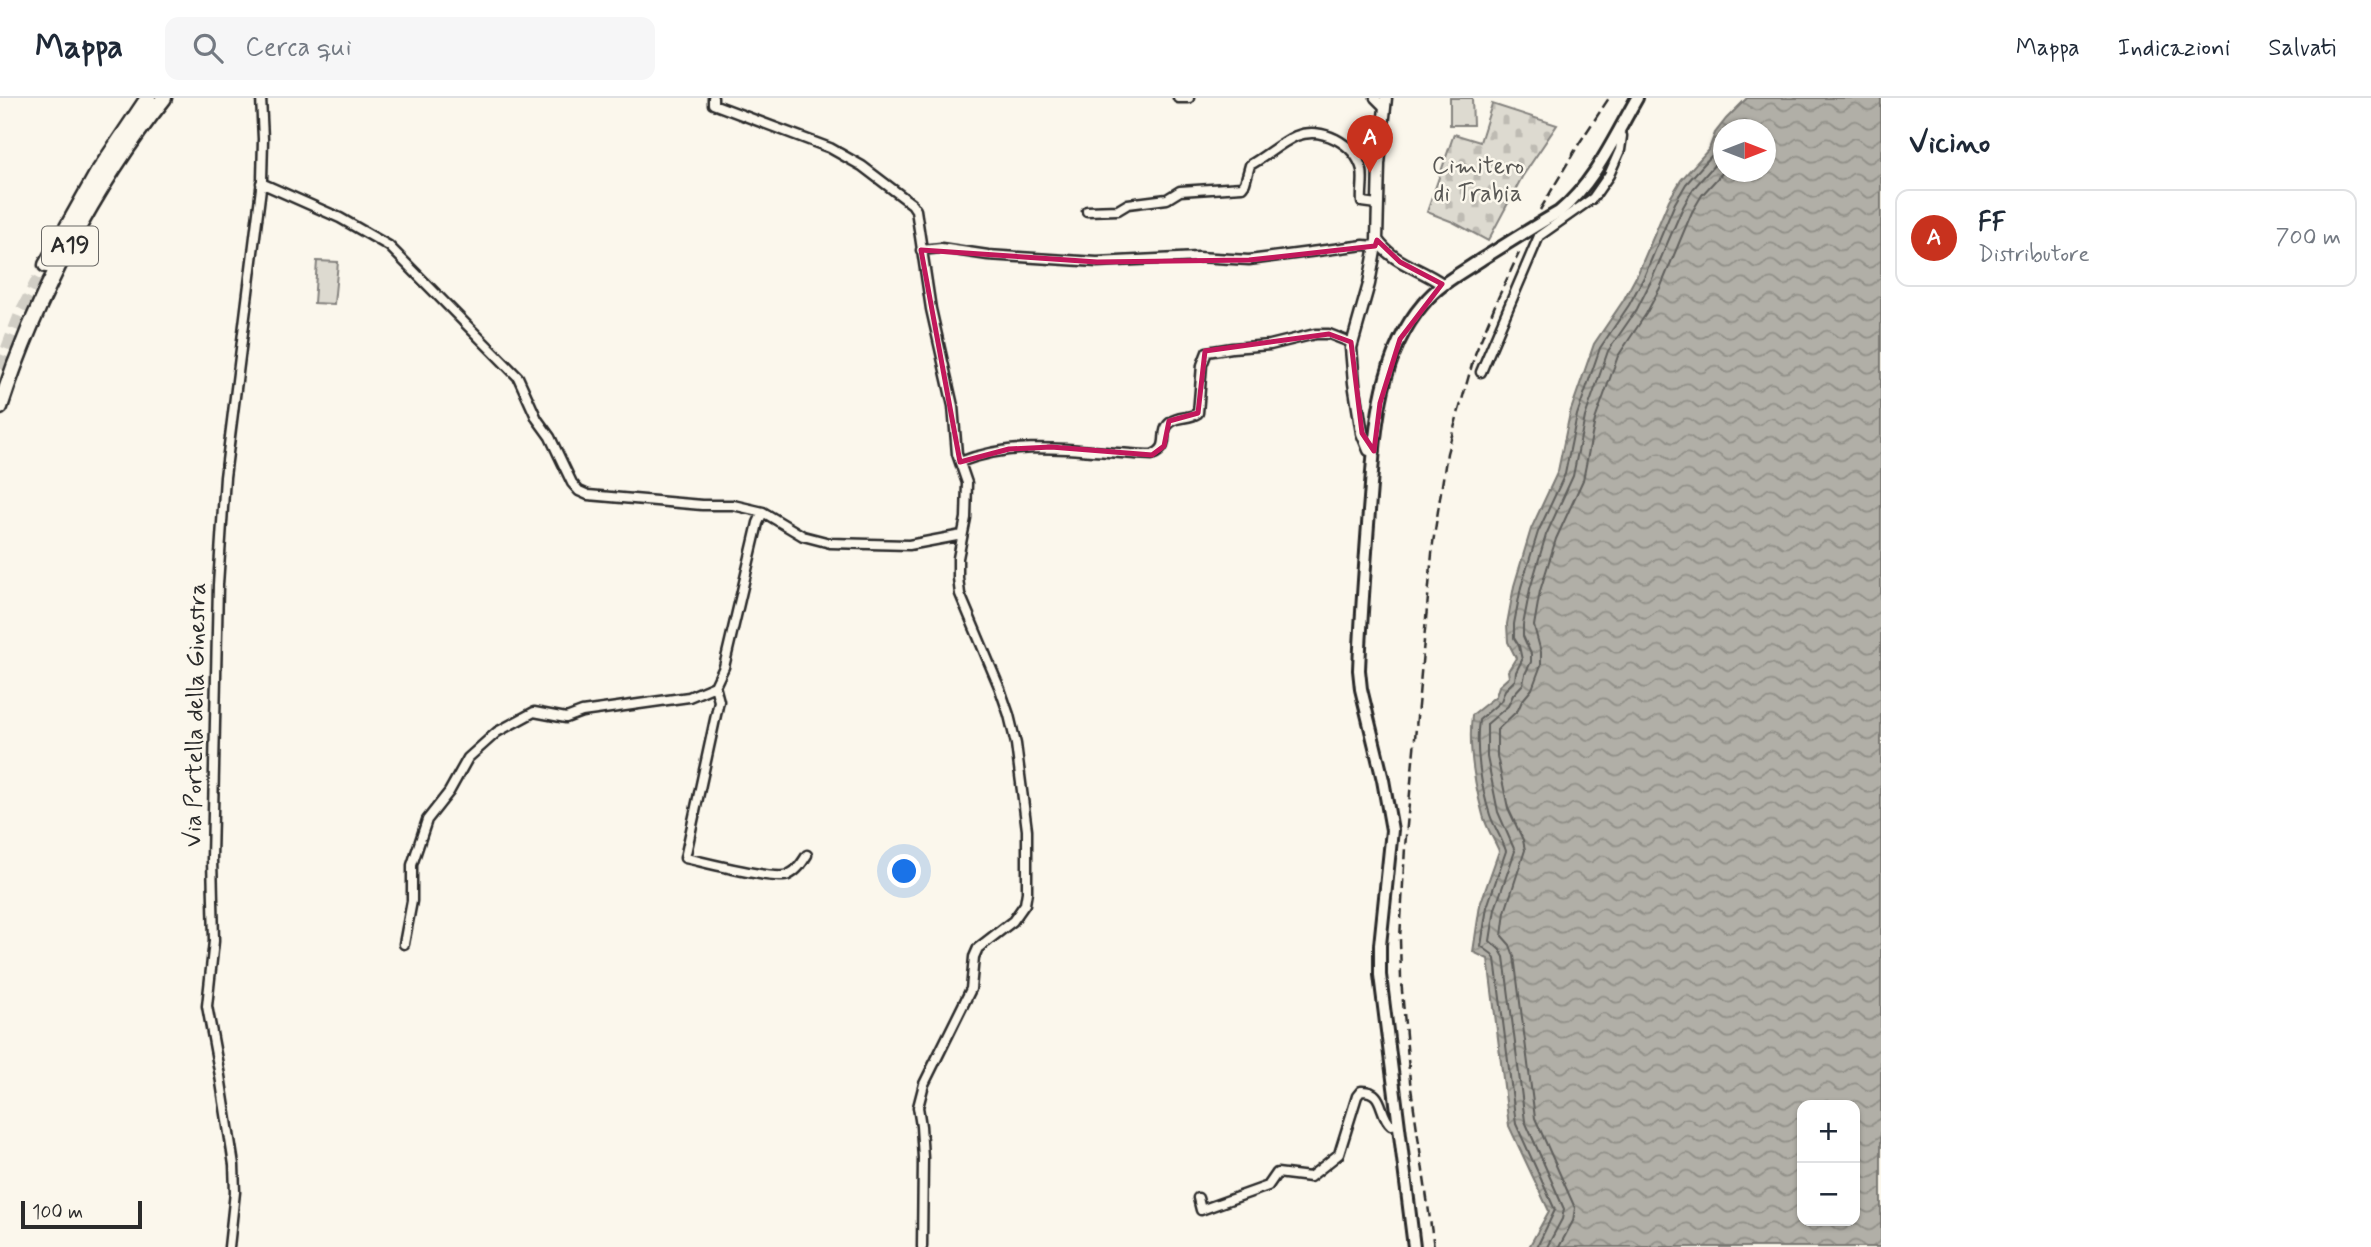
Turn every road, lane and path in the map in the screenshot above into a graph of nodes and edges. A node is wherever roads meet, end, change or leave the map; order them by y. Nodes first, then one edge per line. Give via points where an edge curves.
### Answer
1 (148, 98) edge
2 (164, 98) edge
3 (261, 98) edge
4 (713, 98) edge
5 (1178, 98) edge
6 (1189, 98) edge
7 (1375, 98) edge
8 (1637, 98) edge
9 (1386, 103) edge
10 (1617, 133) junction
11 (261, 183) junction
12 (1377, 204) junction
13 (1087, 211) dead end
14 (1376, 243) junction
15 (921, 250) junction
16 (46, 265) tunnel mouth
17 (1442, 284) junction
18 (1352, 343) junction
19 (1480, 372) dead end
20 (0, 407) edge
21 (1374, 451) junction
22 (960, 462) junction
23 (763, 512) junction
24 (962, 535) junction
25 (715, 686) junction
26 (807, 855) dead end
27 (404, 944) dead end
28 (1398, 1124) junction
29 (1198, 1198) dead end
30 (229, 1247) edge
31 (922, 1247) edge
32 (1414, 1247) edge

1 - 16 highway, A19
2 - 20 highway, A19 via 89,211 48,289
3 - 11 street, Via Portella della Ginestra
4 - 15 street via 713,104 802,136 862,166 912,204
5 - 6 street
7 - 9 street
8 - 10 main road
9 - 12 street
10 - 17 main road via 1592,177 1559,212
10 - 19 street via 1622,136 1620,150 1593,198 1539,236
11 - 23 street via 389,246 518,377 579,491 733,505
11 - 30 street, Via Portella della Ginestra via 225,477 218,585 214,941 206,1006 234,1165
12 - 13 street via 1362,202 1362,170 1353,153 1342,142 1320,134 1295,137 1250,165 1242,187 1180,191 1167,199 1128,204 1118,210
12 - 14 street
14 - 15 street via 1249,260 1198,257 1097,262
14 - 17 street
14 - 18 street
15 - 22 street
17 - 21 main road via 1400,339 1380,402
18 - 21 street via 1362,433 1369,450
18 - 22 street via 1315,334 1207,352 1198,413 1168,424 1159,453 1051,447 1009,449
21 - 28 main road via 1359,662 1360,689 1392,830 1380,975
22 - 24 street via 967,483
23 - 24 street via 803,536 830,543 909,545
23 - 25 street via 724,667
24 - 31 street via 961,594 1000,689 1016,744 1027,830 1027,892 1013,921 978,948 971,989 924,1084 918,1107 923,1158
25 - 26 street via 719,701 685,858 786,876
25 - 27 street via 689,697 566,718 534,712 497,732 468,758 427,820 412,865 412,901
28 - 29 street via 1386,1121 1375,1094 1361,1091 1339,1154 1310,1177 1277,1173 1268,1186 1201,1210
28 - 32 main road

